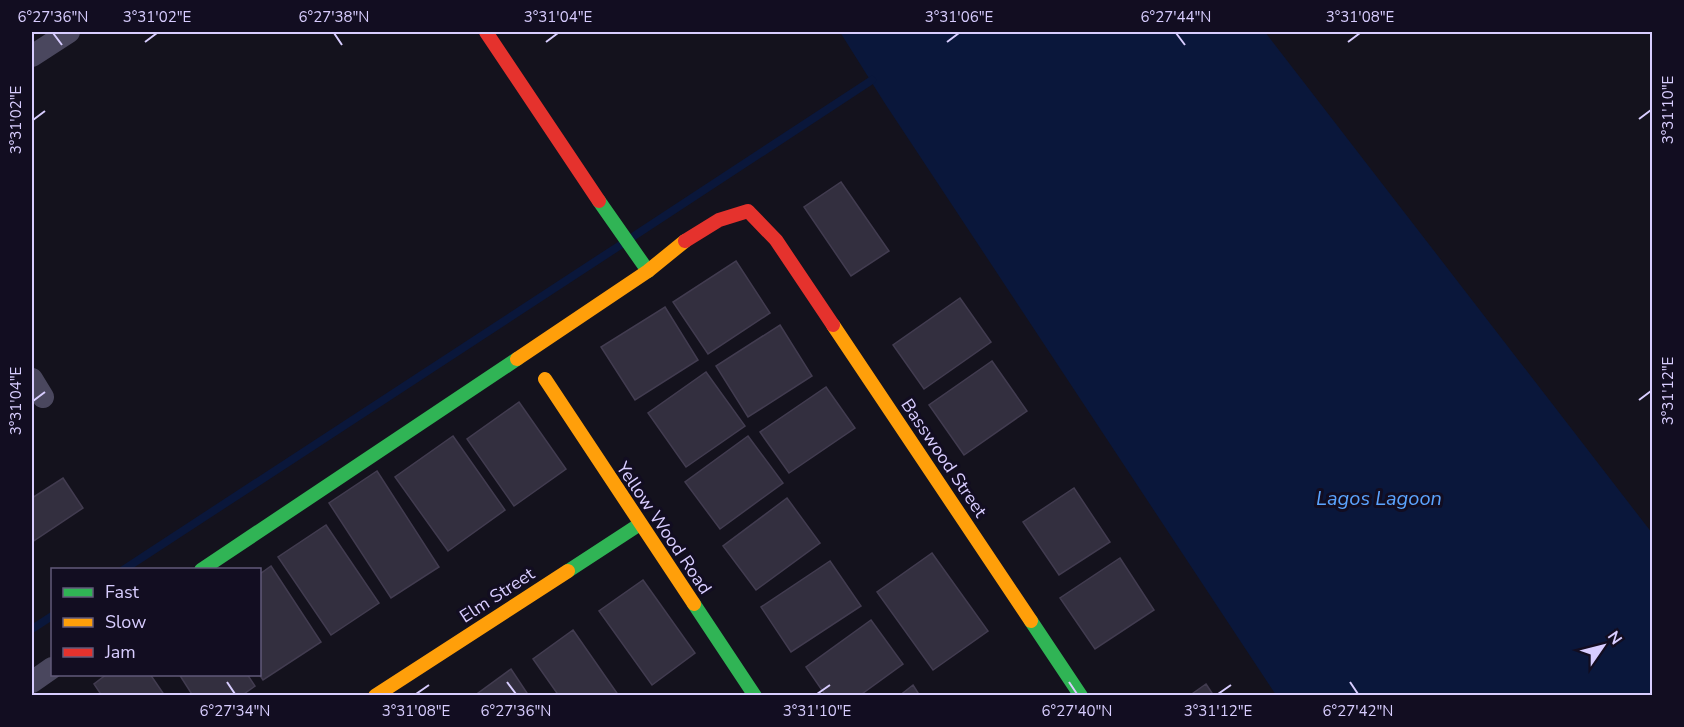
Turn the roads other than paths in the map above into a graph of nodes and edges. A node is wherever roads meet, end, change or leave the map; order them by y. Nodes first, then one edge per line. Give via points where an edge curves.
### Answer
1 (69, 32) edge
2 (486, 32) edge
3 (32, 56) edge
4 (648, 271) junction
5 (545, 379) dead end
6 (639, 524) junction
7 (204, 568) edge
8 (51, 669) edge
9 (32, 682) edge
10 (375, 696) edge
11 (755, 696) edge
12 (1081, 696) edge

1 - 3 street
2 - 4 street
4 - 7 street
4 - 12 street, Basswood Street via 705,226 732,214 748,212 776,240
5 - 6 street, Yellow Wood Road
6 - 10 street, Elm Street
6 - 11 street, Yellow Wood Road
8 - 9 street

